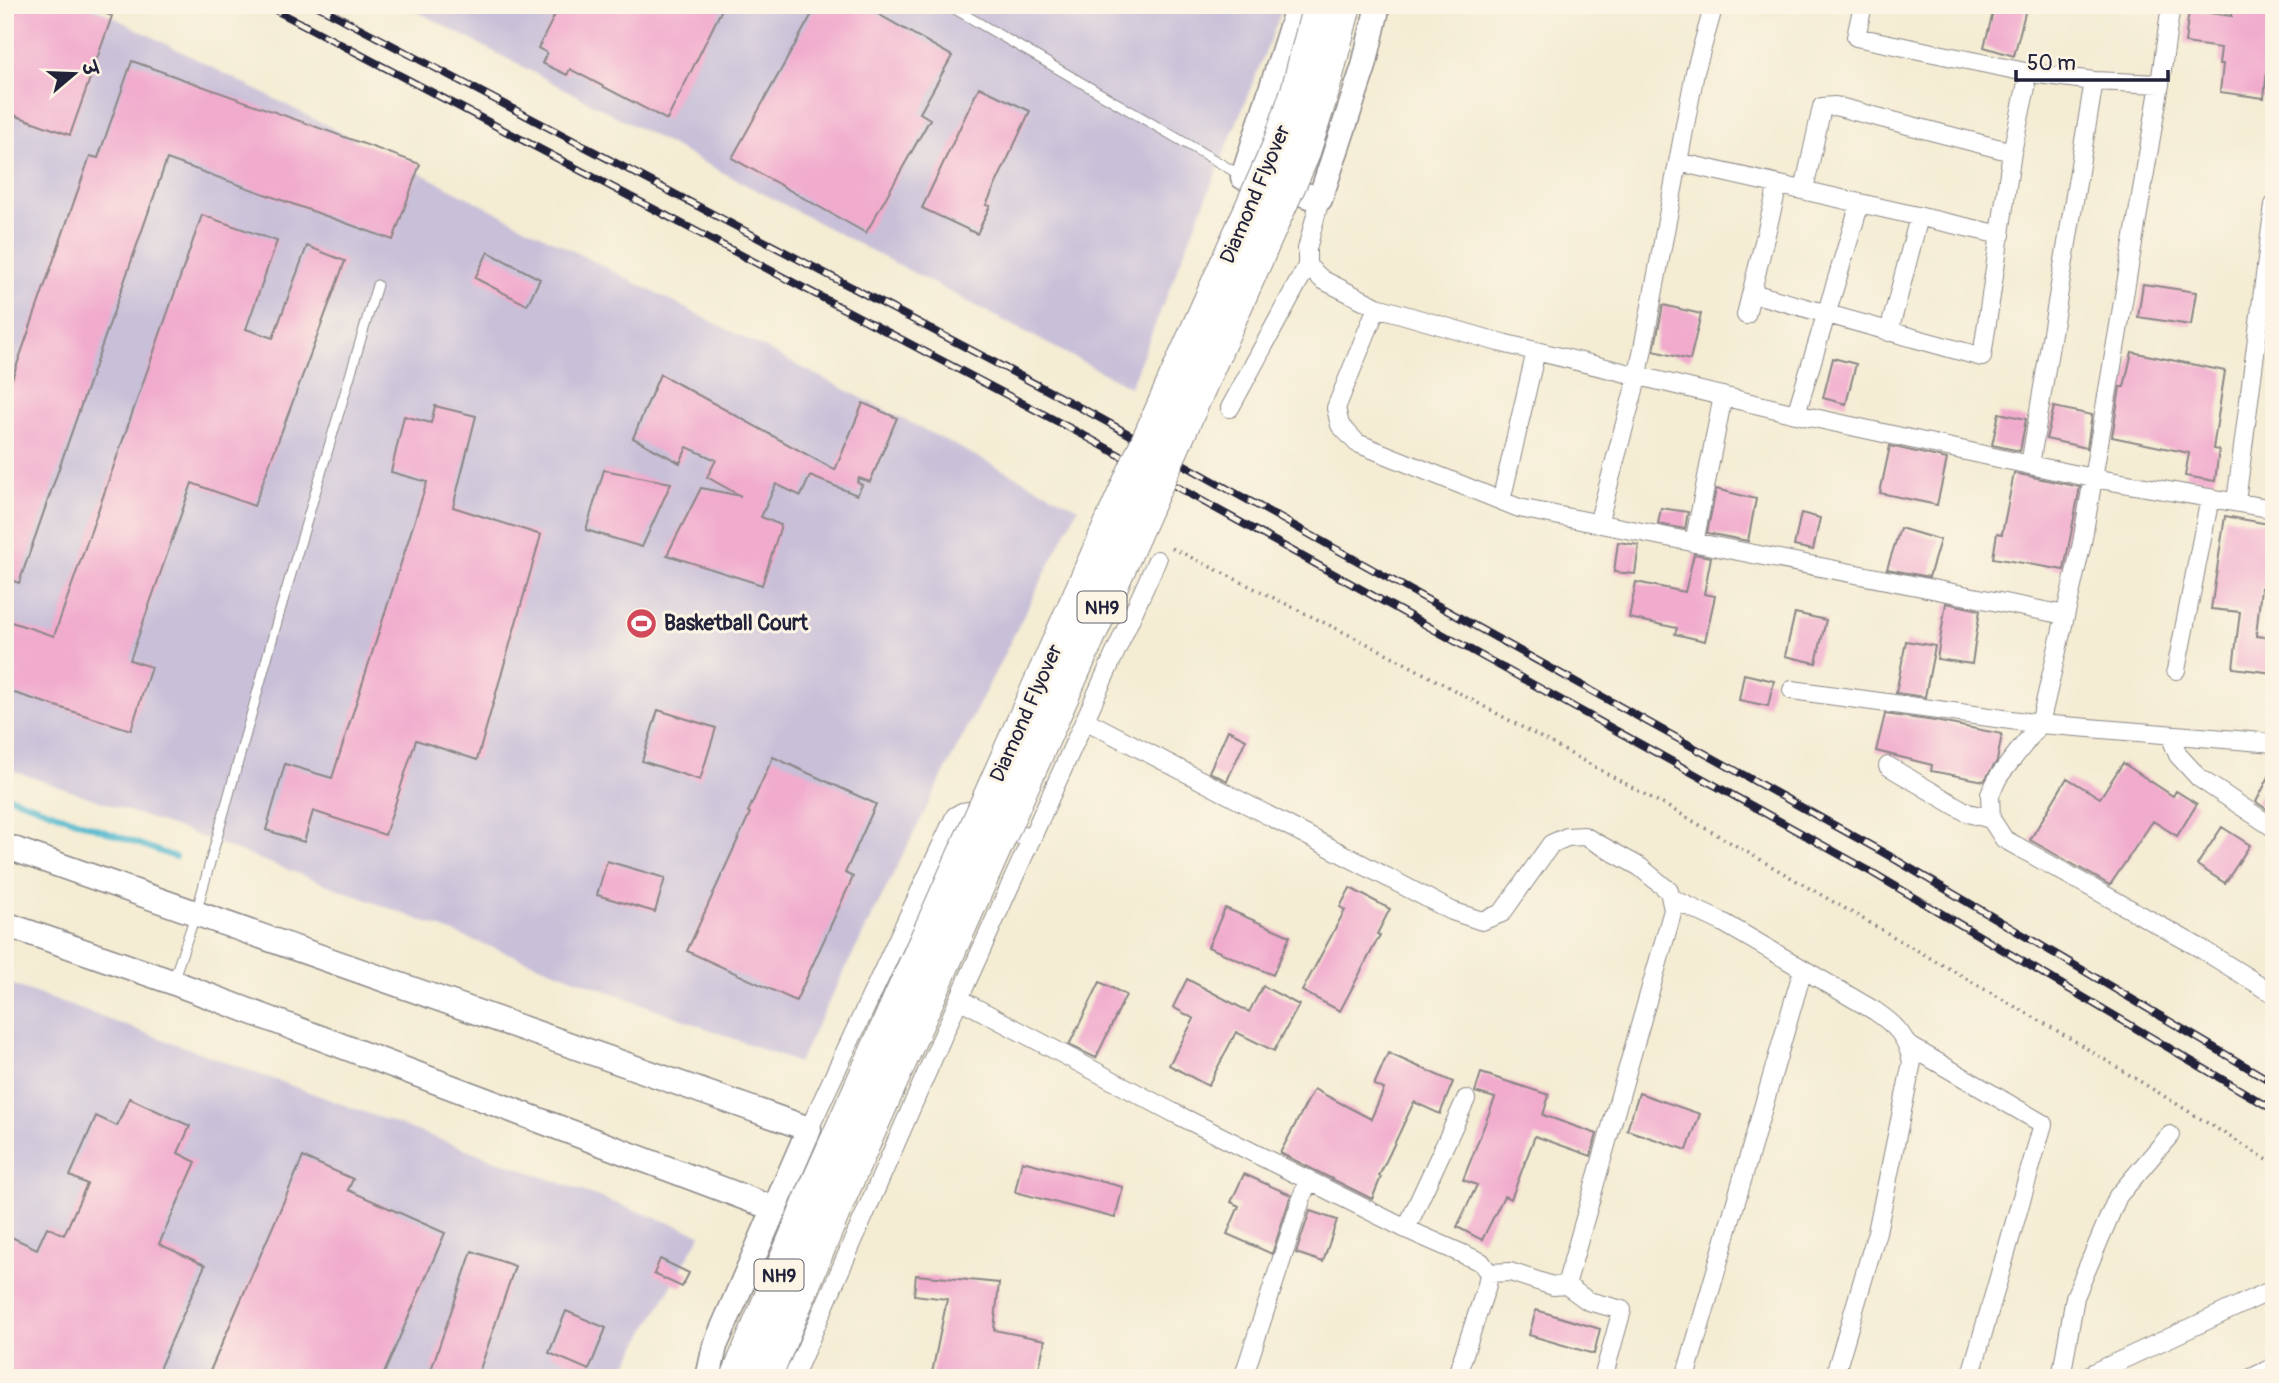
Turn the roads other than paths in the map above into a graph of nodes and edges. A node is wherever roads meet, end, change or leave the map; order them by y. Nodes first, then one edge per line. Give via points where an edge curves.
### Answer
1 (948, 5) edge
2 (1298, 5) edge
3 (1318, 5) edge
4 (1345, 5) edge
5 (1378, 5) edge
6 (1714, 5) edge
7 (1863, 5) edge
8 (2171, 5) edge
9 (2094, 81) junction
10 (2160, 84) junction
11 (2026, 88) dead end
12 (2012, 152) junction
13 (1678, 162) junction
14 (1243, 177) junction
15 (1779, 185) junction
16 (1804, 190) junction
17 (1320, 199) junction
18 (1860, 203) junction
19 (2274, 205) edge
20 (1919, 216) junction
21 (2001, 235) junction
22 (1307, 265) junction
23 (377, 285) dead end
24 (1752, 293) junction
25 (1377, 307) junction
26 (1825, 314) junction
27 (1746, 315) dead end
28 (1889, 332) junction
29 (1536, 351) junction
30 (1638, 375) junction
31 (1723, 396) junction
32 (1230, 408) dead end
33 (1796, 414) junction
34 (2030, 465) junction
35 (2093, 478) junction
36 (2210, 498) junction
37 (1501, 501) junction
38 (2236, 502) junction
39 (2274, 509) edge
40 (1598, 523) junction
41 (1694, 543) junction
42 (1160, 552) road end
43 (2065, 615) junction
44 (2175, 670) dead end
45 (1792, 690) dead end
46 (1086, 720) junction
47 (2040, 724) junction
48 (2170, 735) junction
49 (2274, 743) edge
50 (1888, 766) dead end
51 (1991, 819) junction
52 (2274, 828) edge
53 (1031, 840) junction
54 (5, 846) edge
55 (1671, 898) junction
56 (196, 913) junction
57 (5, 924) edge
58 (1803, 969) junction
59 (172, 982) junction
60 (2274, 994) edge
61 (958, 999) junction
62 (1909, 1045) junction
63 (1466, 1099) dead end
64 (809, 1129) junction
65 (2170, 1135) dead end
66 (1308, 1179) junction
67 (775, 1209) junction
68 (1406, 1229) junction
69 (1489, 1273) junction
70 (1566, 1285) junction
71 (2274, 1289) edge
72 (2274, 1367) edge
73 (762, 1372) edge
74 (708, 1378) edge
75 (1243, 1378) edge
76 (1457, 1378) edge
77 (1603, 1378) edge
78 (1685, 1378) edge
79 (1835, 1378) edge
80 (1970, 1378) edge
81 (2062, 1378) edge
82 (2082, 1378) edge
83 (2251, 1378) edge

1 - 14 lane
2 - 14 street
3 - 73 highway, Diamond Flyover / NH9, bridge via 1278,147 819,1178
4 - 73 highway, Diamond Flyover / NH9, bridge via 1297,167
5 - 17 street via 1364,66
6 - 13 street via 1695,72
7 - 9 street via 1856,37 2030,73
8 - 10 street
9 - 10 street
9 - 34 street
10 - 35 street
11 - 12 street
12 - 16 street via 1835,106 1822,107
12 - 21 street
13 - 15 street
13 - 30 street
14 - 17 street
15 - 16 street
15 - 24 street
16 - 18 street
17 - 22 street
18 - 20 street
18 - 26 street
19 - 38 street
20 - 21 street
20 - 28 street
21 - 28 street via 1982,358
22 - 25 street via 1323,280
22 - 32 street
23 - 56 lane
24 - 26 street
24 - 27 street
25 - 29 street
25 - 37 street via 1336,408 1340,425 1357,443
26 - 28 street
26 - 33 street
29 - 30 street
29 - 37 street
30 - 31 street
30 - 40 street
31 - 33 street
31 - 41 street
33 - 34 street
34 - 35 street
35 - 36 street
35 - 43 street
36 - 38 street
36 - 44 street
37 - 40 street
38 - 39 street
40 - 41 street
41 - 43 street
42 - 46 street
43 - 47 street
45 - 47 street
46 - 53 street
46 - 55 street via 1452,911 1482,921 1502,913 1551,844 1567,837 1584,836 1640,867 1669,891
47 - 48 street
47 - 51 street via 1999,776 1990,794
48 - 49 street
48 - 52 street via 2178,755 2199,778
50 - 51 street via 1968,813
51 - 60 street via 2004,839
53 - 61 street
53 - 64 street via 969,811 955,816
54 - 56 street
55 - 58 street
55 - 70 street via 1673,910
56 - 59 lane
56 - 64 street
57 - 59 street
58 - 62 street via 1893,1023
58 - 78 street
59 - 67 street
61 - 66 street
61 - 73 street
62 - 79 street via 1912,1062 1877,1232
62 - 80 street via 2043,1124
63 - 68 street
64 - 67 street
65 - 81 street via 2118,1196 2075,1297
66 - 68 street
66 - 75 street
67 - 74 street via 715,1346
68 - 69 street via 1476,1260
69 - 70 street via 1510,1272 1553,1286
69 - 76 street
70 - 77 street via 1588,1301 1622,1310
71 - 82 street
72 - 83 street

